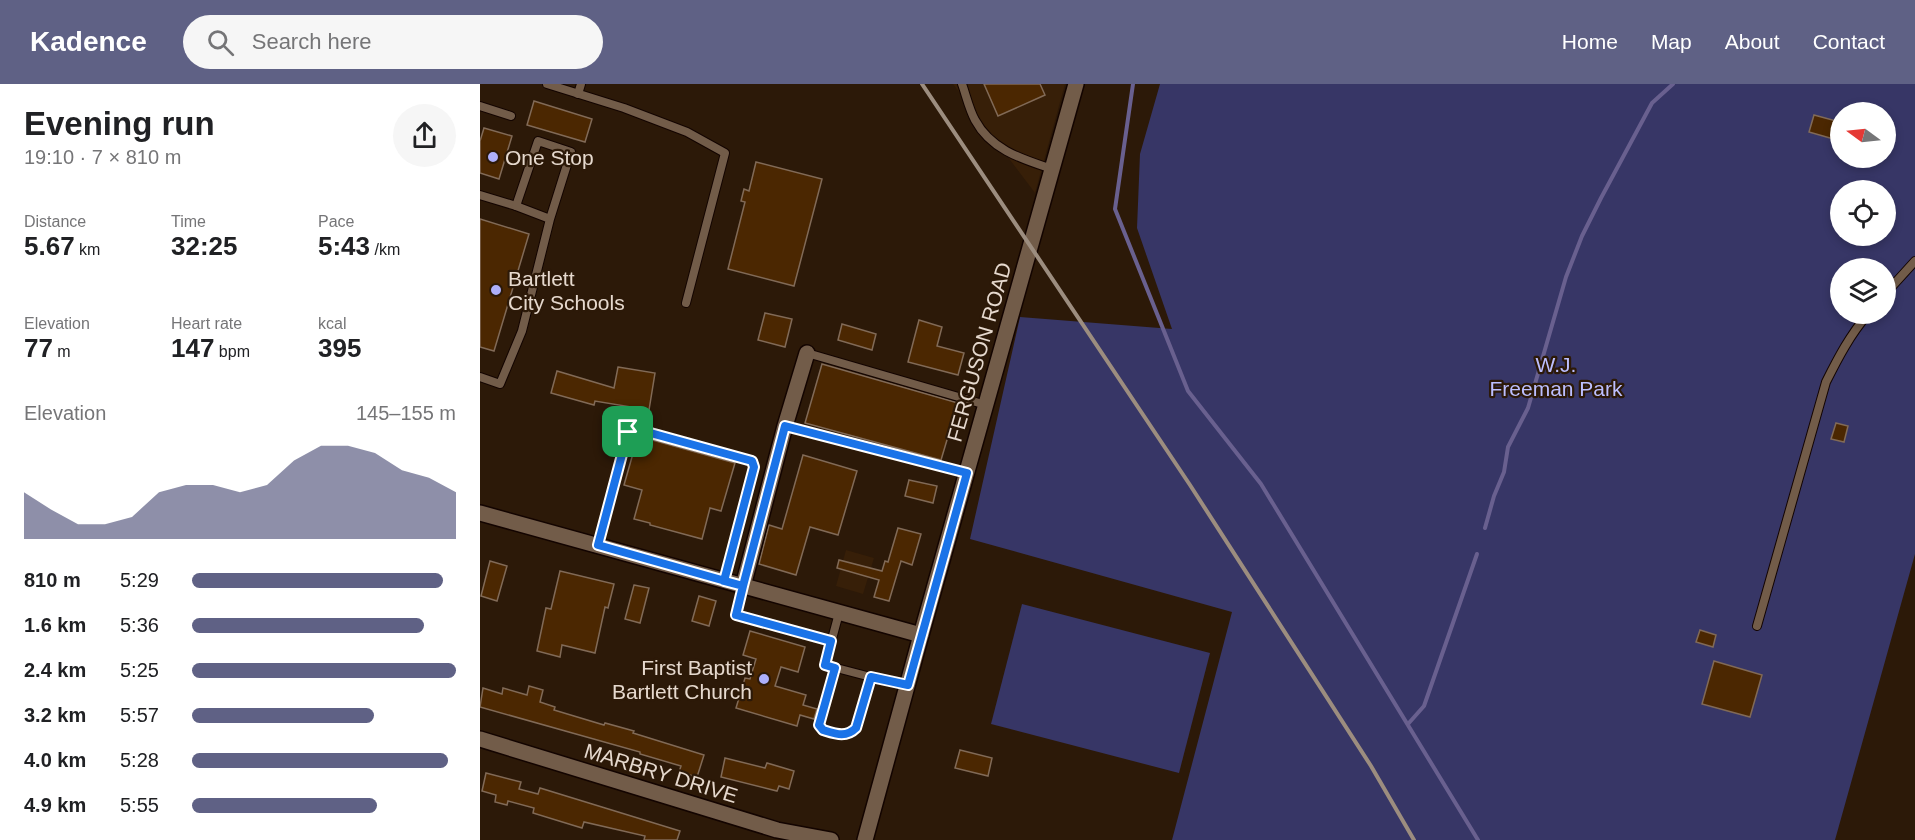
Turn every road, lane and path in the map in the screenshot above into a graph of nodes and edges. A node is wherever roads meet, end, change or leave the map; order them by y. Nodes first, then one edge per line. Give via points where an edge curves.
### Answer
1 (547, 84) edge
2 (581, 84) edge
3 (962, 84) edge
4 (1076, 84) edge
5 (579, 94) junction
6 (480, 106) edge
7 (511, 116) dead end
8 (1052, 170) junction
9 (480, 195) edge
10 (516, 206) junction
11 (550, 219) junction
12 (1914, 265) edge
13 (1896, 283) edge
14 (686, 303) dead end
15 (1861, 324) edge
16 (807, 353) joint
17 (480, 377) edge
18 (986, 405) junction
19 (785, 426) junction
20 (967, 473) junction
21 (480, 513) edge
22 (598, 545) junction
23 (724, 581) junction
24 (743, 586) junction
25 (839, 613) junction
26 (1757, 626) dead end
27 (921, 635) junction
28 (831, 641) junction
29 (835, 668) junction
30 (871, 677) junction
31 (908, 685) junction
32 (480, 739) edge
33 (776, 835) edge
34 (831, 840) edge
35 (865, 840) edge

1 - 5 lane
2 - 5 lane
3 - 8 lane via 974,119 988,137 1007,153
4 - 8 street, FERGUSON ROAD
5 - 14 lane via 687,132 725,153
6 - 7 lane
8 - 18 street, FERGUSON ROAD
9 - 10 lane
10 - 11 lane
10 - 11 lane via 538,141 571,152
11 - 17 lane via 522,330 500,384
12 - 13 lane
15 - 26 lane via 1826,382
16 - 18 lane
16 - 19 street
18 - 20 street, FERGUSON ROAD
19 - 20 lane
19 - 24 street
20 - 27 street, FERGUSON ROAD
21 - 22 street
22 - 23 street
22 - 23 lane via 628,432 636,429 752,461 754,467
23 - 24 street
24 - 25 street
24 - 28 lane via 736,615
25 - 27 street
25 - 28 lane
27 - 31 street, FERGUSON ROAD
28 - 29 lane via 825,665
29 - 30 lane
29 - 30 lane via 819,725 841,735 856,728
30 - 31 lane
31 - 35 street, FERGUSON ROAD
32 - 33 street, MARBRY DRIVE
33 - 34 street, MARBRY DRIVE

